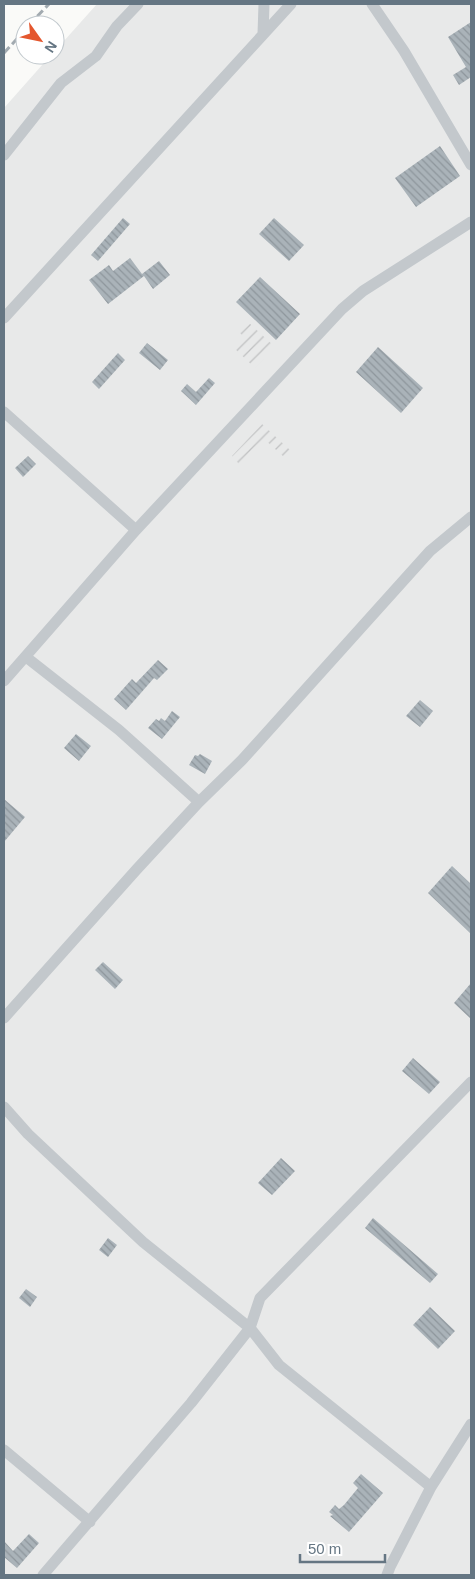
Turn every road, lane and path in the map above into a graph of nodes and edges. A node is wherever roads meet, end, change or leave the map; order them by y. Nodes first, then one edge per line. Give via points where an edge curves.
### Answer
1 (138, 4) edge
2 (264, 4) edge
3 (291, 4) edge
4 (372, 4) edge
5 (263, 34) junction
6 (4, 154) edge
7 (471, 165) edge
8 (471, 222) edge
9 (4, 318) edge
10 (4, 412) edge
11 (471, 517) edge
12 (136, 530) junction
13 (26, 657) junction
14 (4, 681) edge
15 (198, 802) junction
16 (4, 1018) edge
17 (471, 1082) edge
18 (4, 1107) edge
19 (250, 1328) junction
20 (471, 1424) edge
21 (4, 1450) edge
22 (431, 1487) junction
23 (90, 1522) junction
24 (42, 1575) edge
25 (387, 1575) edge

1 - 6 street via 117,26 96,56 61,83
2 - 5 street
3 - 5 street
4 - 7 street via 404,51
5 - 9 street
8 - 12 street via 363,291 342,309
10 - 12 street
11 - 15 street via 430,551 242,760
12 - 13 street
13 - 14 street
13 - 15 street via 119,730
15 - 16 street
17 - 19 street via 260,1298
18 - 19 street via 28,1134 143,1242
19 - 22 street via 279,1365
19 - 23 street
20 - 22 street
21 - 23 street
22 - 25 street
23 - 24 street

